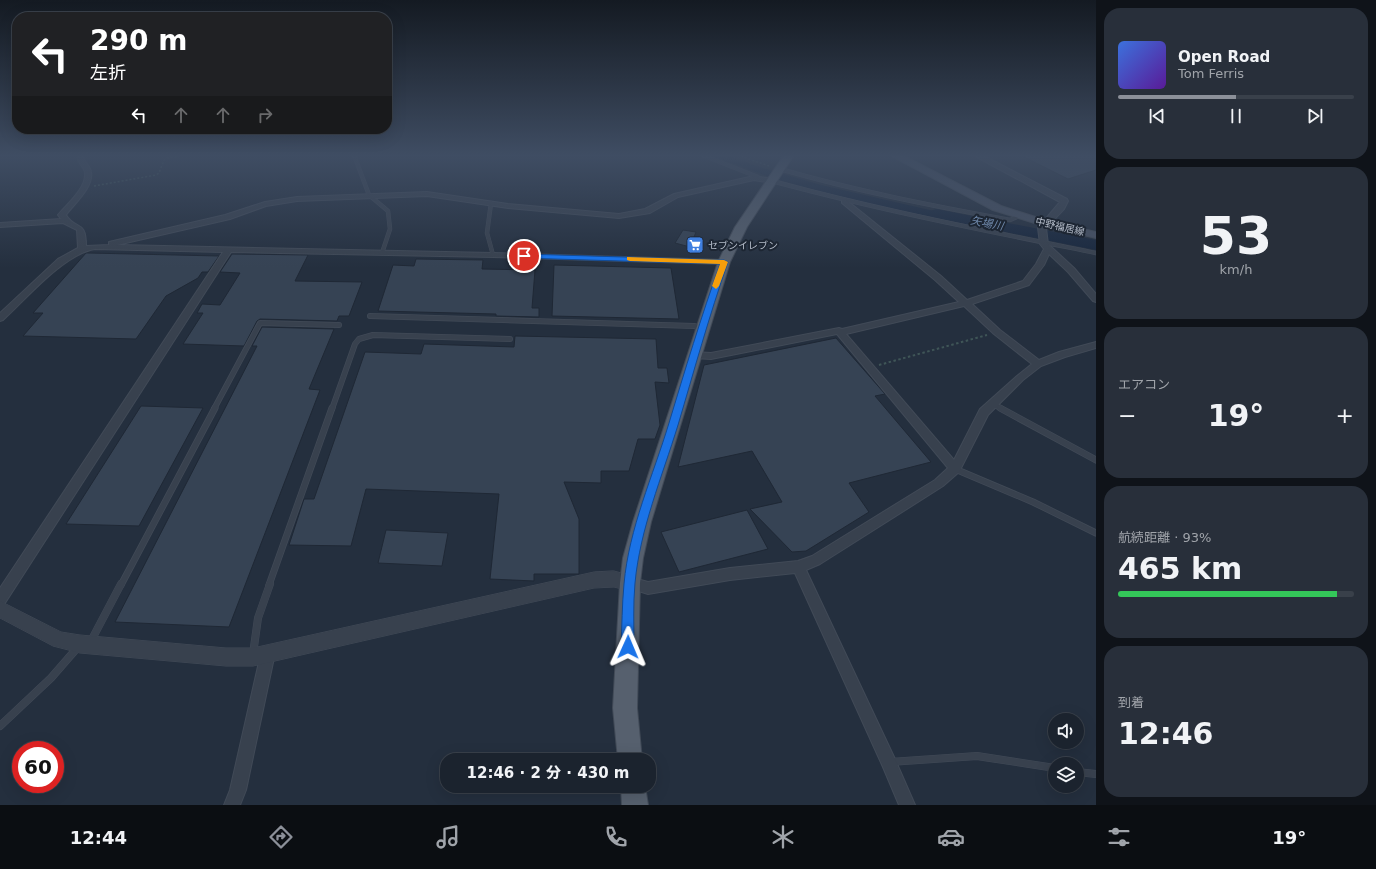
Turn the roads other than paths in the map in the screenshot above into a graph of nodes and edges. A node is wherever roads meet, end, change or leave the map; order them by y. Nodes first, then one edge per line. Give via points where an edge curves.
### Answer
1 (79, 193) edge
2 (687, 193) edge
3 (761, 193) edge
4 (822, 193) edge
5 (869, 193) edge
6 (964, 193) edge
7 (1048, 193) edge
8 (369, 195) junction
9 (845, 201) junction
10 (491, 204) junction
11 (1019, 216) junction
12 (64, 221) junction
13 (0, 225) edge
14 (1043, 226) junction
15 (1096, 235) edge
16 (1045, 245) junction
17 (107, 247) junction
18 (82, 249) junction
19 (229, 249) junction
20 (382, 253) junction
21 (1096, 253) edge
22 (493, 255) junction
23 (724, 262) junction
24 (1096, 299) edge
25 (966, 303) junction
26 (370, 316) dead end
27 (0, 318) edge
28 (339, 325) dead end
29 (703, 328) junction
30 (841, 332) junction
31 (510, 339) dead end
32 (1096, 345) edge
33 (694, 355) junction
34 (1038, 364) junction
35 (993, 404) junction
36 (1096, 460) edge
37 (955, 468) junction
38 (1096, 533) edge
39 (798, 567) junction
40 (630, 583) junction
41 (0, 599) edge
42 (0, 609) edge
43 (84, 644) junction
44 (260, 655) junction
45 (0, 726) edge
46 (629, 753) edge
47 (890, 762) junction
48 (1048, 767) edge
49 (1084, 773) edge
50 (1096, 774) edge
51 (634, 793) edge
52 (232, 805) edge
53 (635, 805) edge
54 (907, 805) edge

1 - 12 street via 62,215
2 - 10 street via 676,195 647,211 628,215
3 - 23 main road
4 - 9 lane
5 - 11 lane via 1010,220
6 - 11 main road, 中野福居線
7 - 14 street via 1064,201
8 - 10 street via 427,194
8 - 17 street via 297,199 265,204 227,217
8 - 20 lane via 388,210 390,229
9 - 16 lane
9 - 25 street
10 - 22 lane via 487,233
11 - 14 main road, 中野福居線
12 - 13 street
12 - 18 street via 78,226 81,230
14 - 15 main road, 中野福居線
14 - 16 street
16 - 21 lane
16 - 24 street
16 - 25 street via 1040,265 1026,283
17 - 18 street
17 - 19 street
18 - 27 street via 52,268
19 - 20 street
19 - 41 street
20 - 22 street
22 - 23 street
23 - 29 main road
25 - 30 street
25 - 34 street via 997,332
26 - 29 lane
28 - 43 lane via 260,323
29 - 33 main road
30 - 33 street via 711,356
30 - 37 street
31 - 44 lane via 372,336 360,339 355,344 258,618
32 - 34 street via 1062,354
33 - 40 main road via 668,443 648,498 633,558
34 - 35 street
35 - 36 lane
35 - 37 street via 984,412
37 - 38 lane via 1034,502
37 - 39 street via 939,483 822,556
39 - 40 street via 730,574 648,588
39 - 47 street
40 - 44 street via 614,579 594,580
40 - 46 main road via 625,708
42 - 43 street via 59,640
43 - 44 street via 226,657
43 - 45 lane
44 - 52 street via 238,790
47 - 48 lane via 977,756
47 - 54 street
49 - 50 lane
51 - 53 main road

